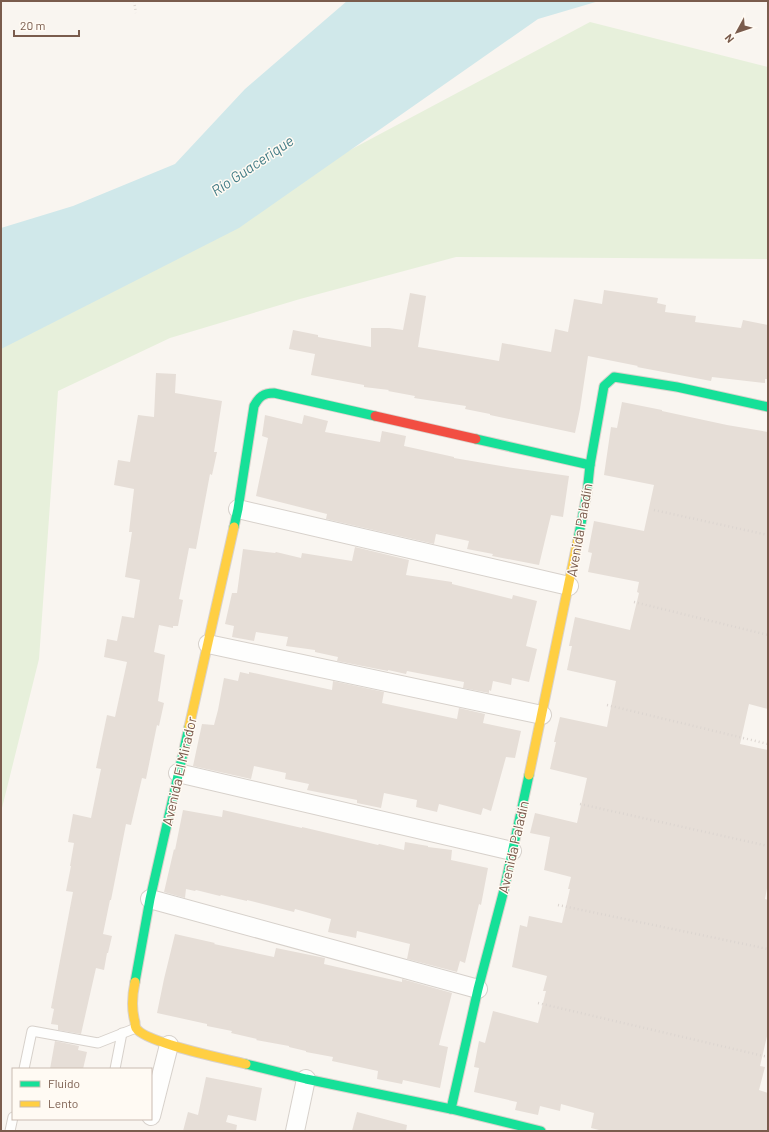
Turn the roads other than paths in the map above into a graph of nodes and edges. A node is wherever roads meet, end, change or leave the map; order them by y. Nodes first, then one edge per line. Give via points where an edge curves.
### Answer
1 (768, 407) edge
2 (590, 465) junction
3 (238, 509) junction
4 (569, 586) junction
5 (208, 644) junction
6 (542, 716) junction
7 (178, 773) junction
8 (512, 852) junction
9 (150, 899) junction
10 (478, 989) junction
11 (136, 1028) junction
12 (122, 1033) junction
13 (170, 1045) junction
14 (24, 1068) edge
15 (115, 1068) edge
16 (306, 1079) junction
17 (451, 1109) junction
18 (152, 1112) edge
19 (12, 1120) edge
20 (150, 1120) edge
21 (10, 1131) edge
22 (147, 1131) edge
23 (295, 1131) edge
24 (541, 1131) edge

1 - 2 street, Avenida Paladín via 677,387 614,377 604,386
2 - 3 street, Avenida El Mirador via 267,393 259,396 254,406
2 - 4 street, Avenida Paladín
3 - 4 street
3 - 5 street, Avenida El Mirador
4 - 6 street, Avenida Paladín
5 - 6 street
5 - 7 street, Avenida El Mirador
6 - 8 street, Avenida Paladín
7 - 8 street
7 - 9 street, Avenida El Mirador
8 - 10 street, Avenida Paladín
9 - 10 street
9 - 11 street, Avenida El Mirador via 132,999
10 - 17 street, Avenida Paladín
11 - 12 lane
11 - 13 street via 144,1035
12 - 14 lane via 98,1043 32,1031
12 - 15 lane
13 - 16 street
13 - 18 street
16 - 17 street
16 - 23 street
17 - 24 street
19 - 21 lane
20 - 22 street

